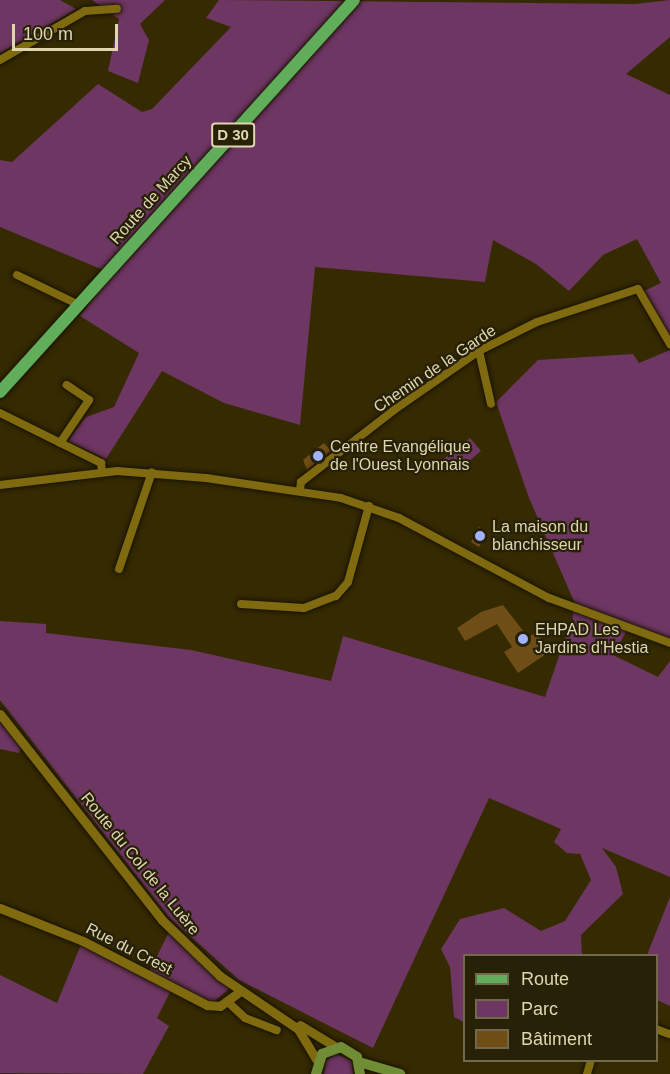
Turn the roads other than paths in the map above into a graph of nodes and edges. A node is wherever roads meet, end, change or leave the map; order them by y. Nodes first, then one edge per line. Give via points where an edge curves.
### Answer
1 (354, 1) edge
2 (117, 9) dead end
3 (0, 60) edge
4 (17, 275) dead end
5 (79, 305) junction
6 (670, 344) edge
7 (479, 351) junction
8 (67, 385) dead end
9 (0, 392) edge
10 (491, 404) dead end
11 (0, 413) edge
12 (60, 443) junction
13 (102, 471) junction
14 (152, 472) junction
15 (0, 485) edge
16 (300, 490) junction
17 (369, 506) junction
18 (119, 569) dead end
19 (241, 604) dead end
20 (670, 643) edge
21 (0, 714) edge
22 (0, 908) edge
23 (241, 991) junction
24 (229, 1003) junction
25 (275, 1012) junction
26 (277, 1030) dead end
27 (336, 1047) junction
28 (317, 1060) junction
29 (359, 1062) junction
30 (316, 1074) edge
31 (360, 1074) edge
32 (400, 1074) edge

1 - 5 main road, Route de Marcy / D 30
2 - 3 street via 85,11
4 - 5 street
5 - 9 main road, Route de Marcy / D 30
6 - 7 street, Chemin de la Garde via 638,289 537,322
7 - 10 street
7 - 16 street, Chemin de la Garde via 301,482
8 - 12 street via 89,400
11 - 12 street
12 - 13 street via 101,463
13 - 14 street
13 - 15 street
14 - 16 street
14 - 18 street
16 - 17 street
17 - 19 street via 348,582 336,596 304,608
17 - 20 street via 549,598
21 - 23 street, Route du Col de la Luère via 162,920 203,962
22 - 24 street, Rue du Crest via 91,945 207,1005
23 - 24 street
23 - 25 street, Route du Col de la Luère
24 - 26 street via 245,1018
25 - 27 street, Route du Col de la Luère
25 - 28 street, Route du Col de la Luère via 303,1034
27 - 28 main road
27 - 29 main road via 350,1050
28 - 30 main road
29 - 31 main road
29 - 32 main road

